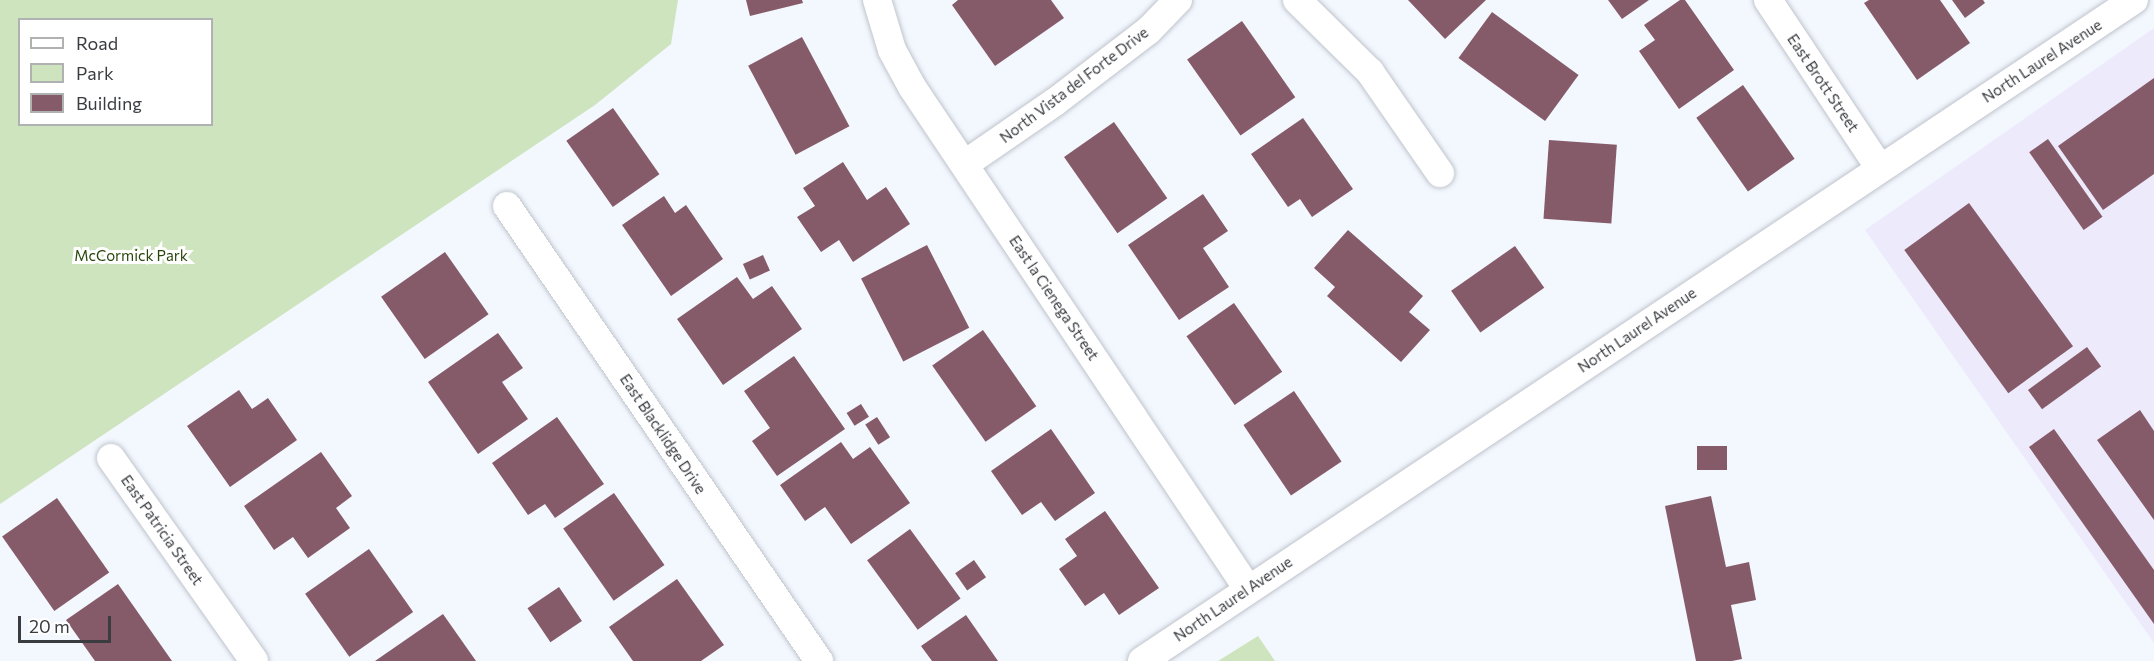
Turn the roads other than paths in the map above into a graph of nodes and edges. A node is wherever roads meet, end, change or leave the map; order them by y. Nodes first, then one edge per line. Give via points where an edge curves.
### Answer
1 (877, 0) edge
2 (1178, 0) edge
3 (1297, 0) edge
4 (1768, 0) edge
5 (2133, 0) edge
6 (964, 164) junction
7 (1879, 167) junction
8 (1440, 173) dead end
9 (507, 206) dead end
10 (111, 458) dead end
11 (1248, 589) junction
12 (254, 661) edge
13 (819, 661) edge
14 (1142, 661) edge

1 - 6 street, East la Cienega Street via 892,50
2 - 6 street, North Vista del Forte Drive via 1148,31 1064,96
3 - 8 street via 1370,72
4 - 7 street, East Brott Street
5 - 7 street, North Laurel Avenue
6 - 11 street, East la Cienega Street
7 - 11 street, North Laurel Avenue
9 - 13 street, East Blacklidge Drive
10 - 12 street, East Patricia Street
11 - 14 street, North Laurel Avenue

